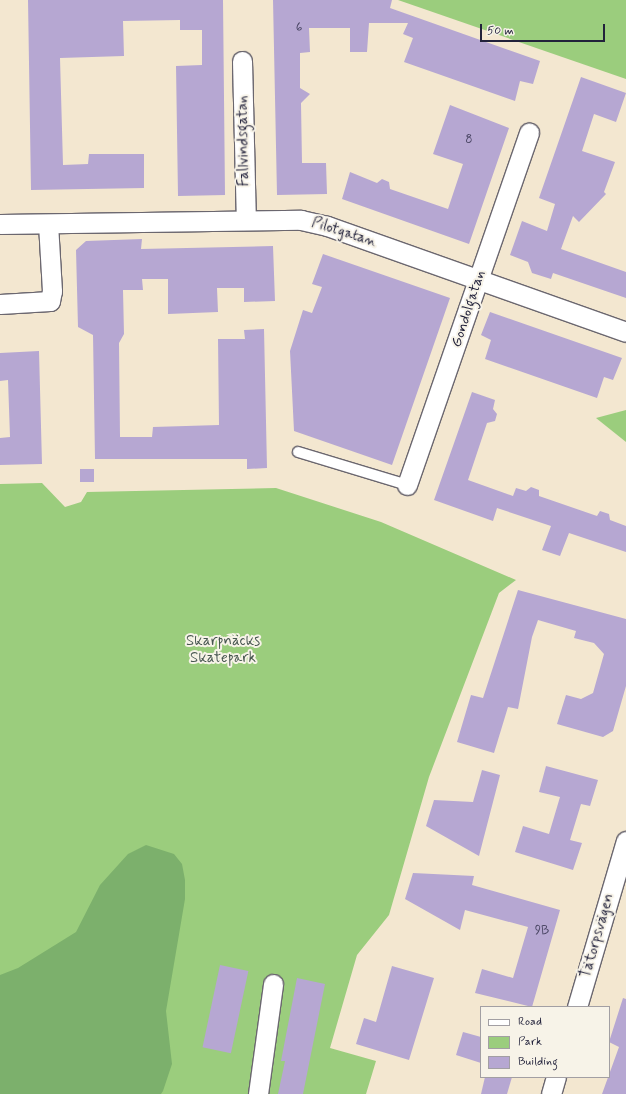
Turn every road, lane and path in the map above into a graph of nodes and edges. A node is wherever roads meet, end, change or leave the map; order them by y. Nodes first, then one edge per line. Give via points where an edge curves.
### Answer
1 (242, 61) dead end
2 (529, 133) dead end
3 (246, 220) junction
4 (0, 224) edge
5 (48, 224) junction
6 (478, 280) junction
7 (0, 304) edge
8 (626, 332) edge
9 (298, 452) dead end
10 (408, 485) joint
11 (626, 841) edge
12 (273, 984) dead end
13 (577, 1006) edge
14 (556, 1078) edge
15 (258, 1094) edge
16 (551, 1094) edge

1 - 3 street, Fallvindsgatan
2 - 6 street, Gondolgatan
3 - 5 street, Pilotgatan
3 - 6 street, Pilotgatan via 301,220 327,226
4 - 5 street, Pilotgatan
5 - 7 street via 52,291 50,301
6 - 8 street, Pilotgatan
6 - 10 street, Gondolgatan
9 - 10 lane
11 - 13 street, Tätorpsvägen
12 - 15 street
14 - 16 street

